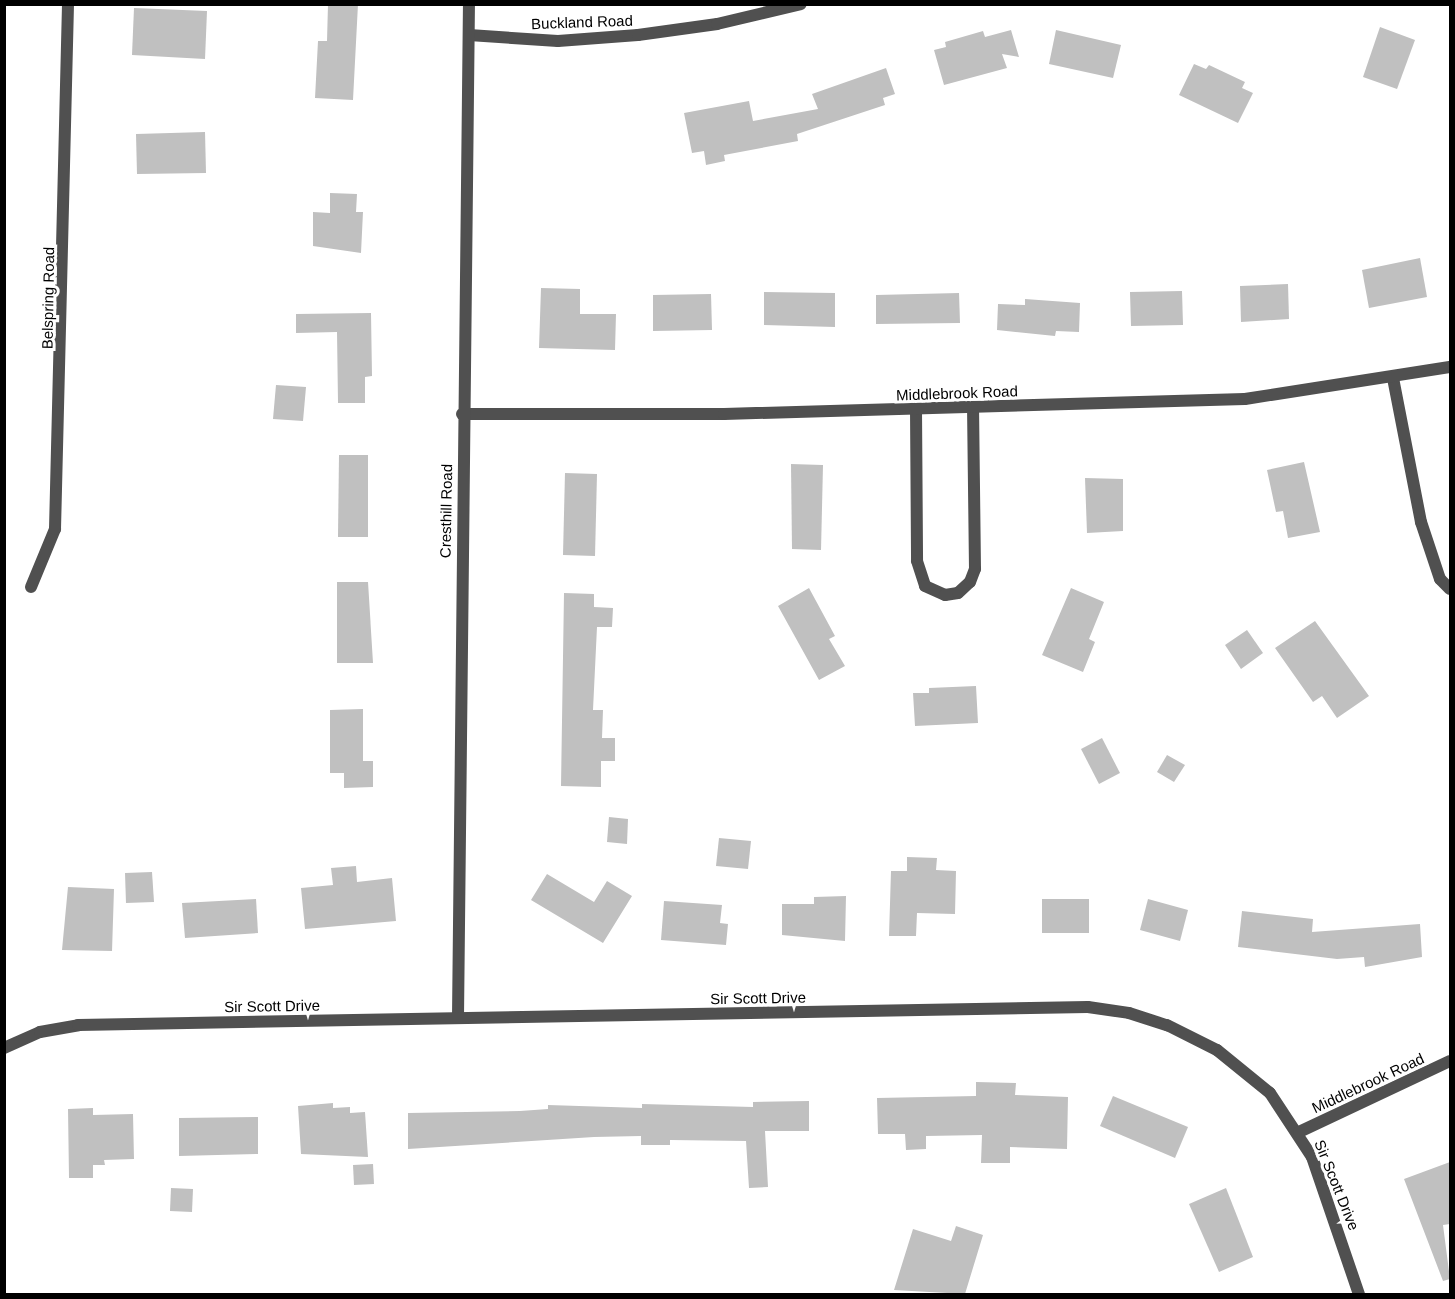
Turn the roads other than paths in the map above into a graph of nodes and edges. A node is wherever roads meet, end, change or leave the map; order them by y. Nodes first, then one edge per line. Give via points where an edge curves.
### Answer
1 (68, 4) edge
2 (469, 4) edge
3 (801, 4) edge
4 (469, 35) junction
5 (1450, 367) edge
6 (1393, 378) junction
7 (973, 407) junction
8 (916, 409) junction
9 (462, 414) junction
10 (32, 587) dead end
11 (1450, 589) edge
12 (458, 1017) junction
13 (4, 1048) edge
14 (1450, 1061) edge
15 (1299, 1132) junction
16 (1359, 1294) edge

1 - 10 street, Belspring Road via 55,529
2 - 4 street, Cresthill Road
3 - 4 street, Buckland Road via 717,24 638,35 558,41
4 - 9 street, Cresthill Road
5 - 6 street, Middlebrook Road
6 - 7 street, Middlebrook Road via 1245,399
6 - 11 street via 1421,522 1440,579
7 - 8 street, Middlebrook Road
7 - 8 street via 975,569 970,582 958,593 945,595 925,585 919,574
8 - 9 street, Middlebrook Road via 587,416
9 - 12 street, Cresthill Road
12 - 13 street, Sir Scott Drive via 73,1025 40,1032
12 - 15 street, Sir Scott Drive via 1088,1007 1129,1013 1167,1025 1217,1050 1270,1094
14 - 15 street, Middlebrook Road
15 - 16 street, Sir Scott Drive via 1343,1238

